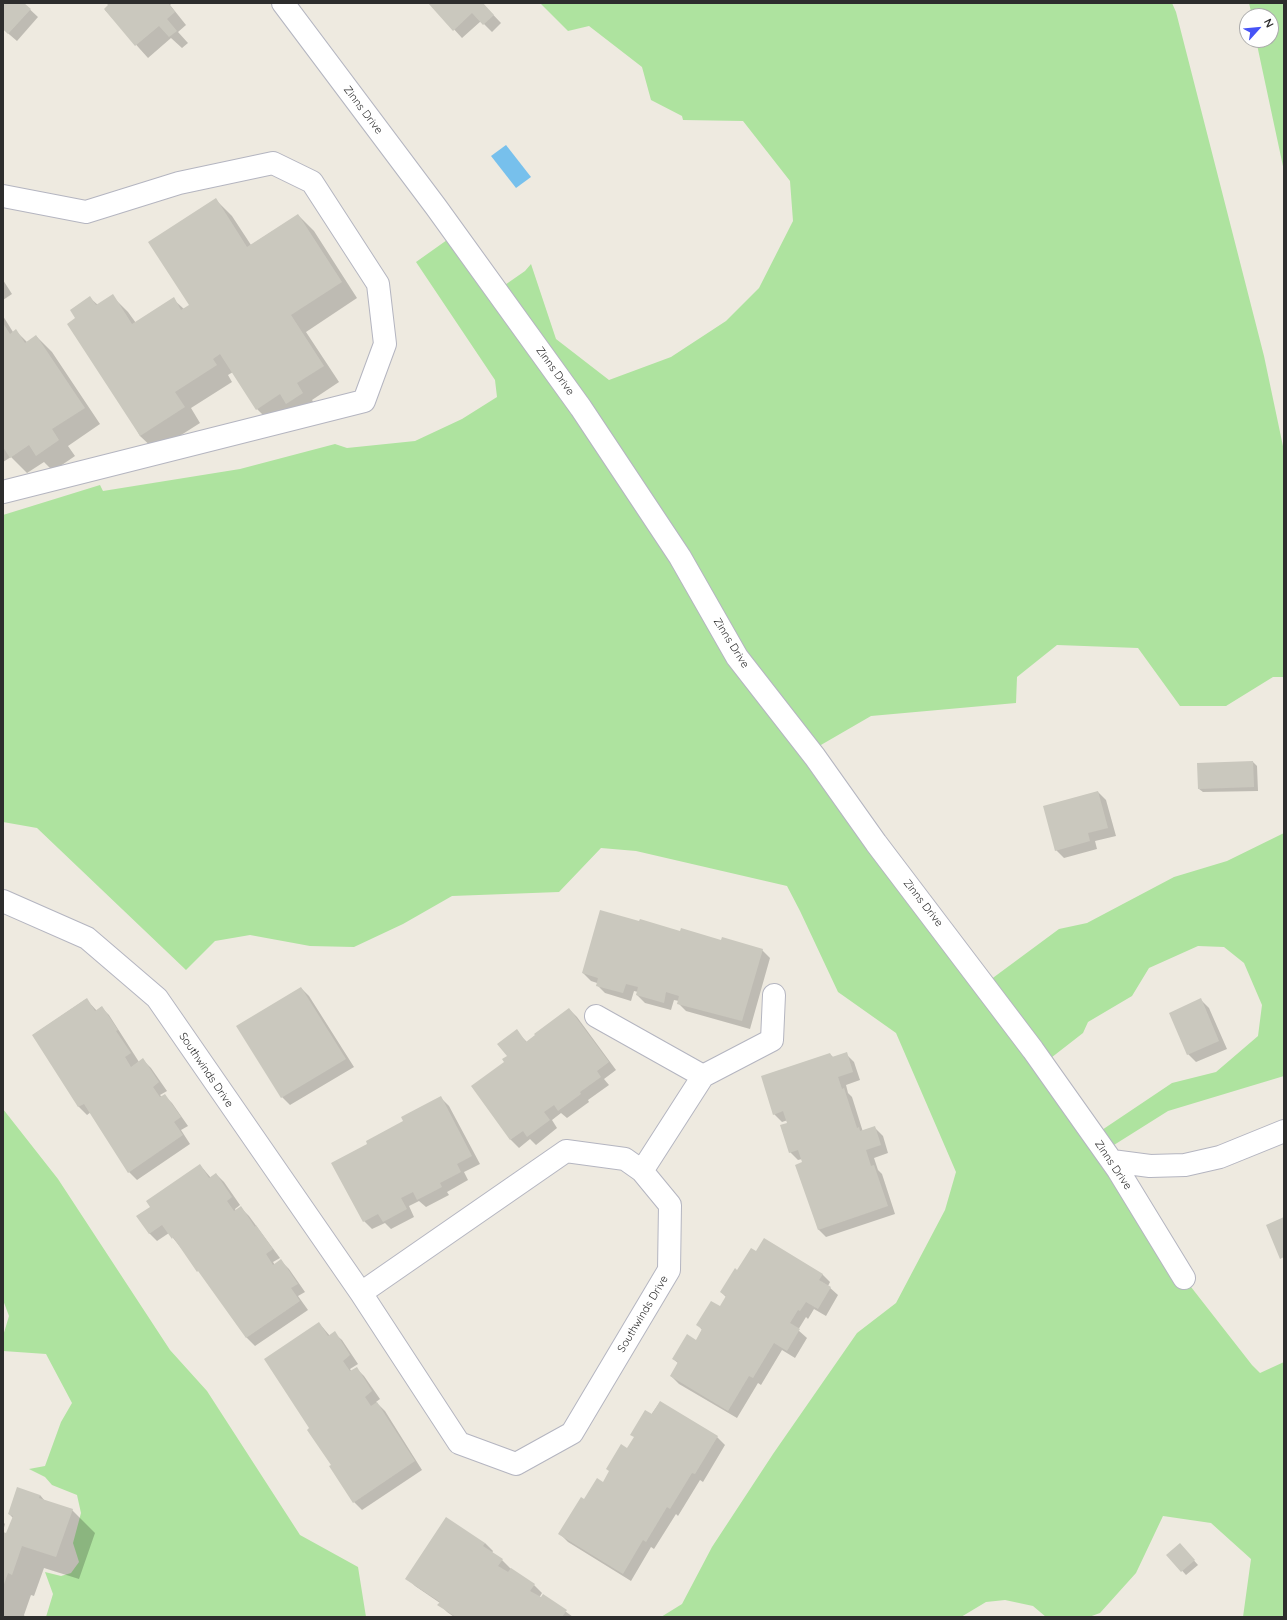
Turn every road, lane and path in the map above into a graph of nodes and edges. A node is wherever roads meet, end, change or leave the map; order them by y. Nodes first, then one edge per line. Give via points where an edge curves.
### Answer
1 (283, 3) edge
2 (3, 196) edge
3 (3, 492) edge
4 (4, 900) edge
5 (774, 995) dead end
6 (596, 1016) dead end
7 (703, 1076) junction
8 (1284, 1131) edge
9 (1112, 1161) junction
10 (642, 1171) junction
11 (1184, 1278) dead end
12 (360, 1293) junction

1 - 9 street, Zinns Drive via 436,207 581,408 680,557 737,657 953,943
2 - 3 street via 86,212 179,183 273,163 312,182 378,284 386,344 364,401
4 - 12 street, Southwinds Drive via 87,938 157,998
5 - 7 street via 772,1040
6 - 7 street
7 - 10 street
8 - 9 street via 1220,1158 1185,1165 1150,1166
9 - 11 street, Zinns Drive
10 - 12 street, Southwinds Drive via 625,1159 566,1151
10 - 12 street, Southwinds Drive via 670,1205 669,1270 572,1433 516,1464 459,1443

